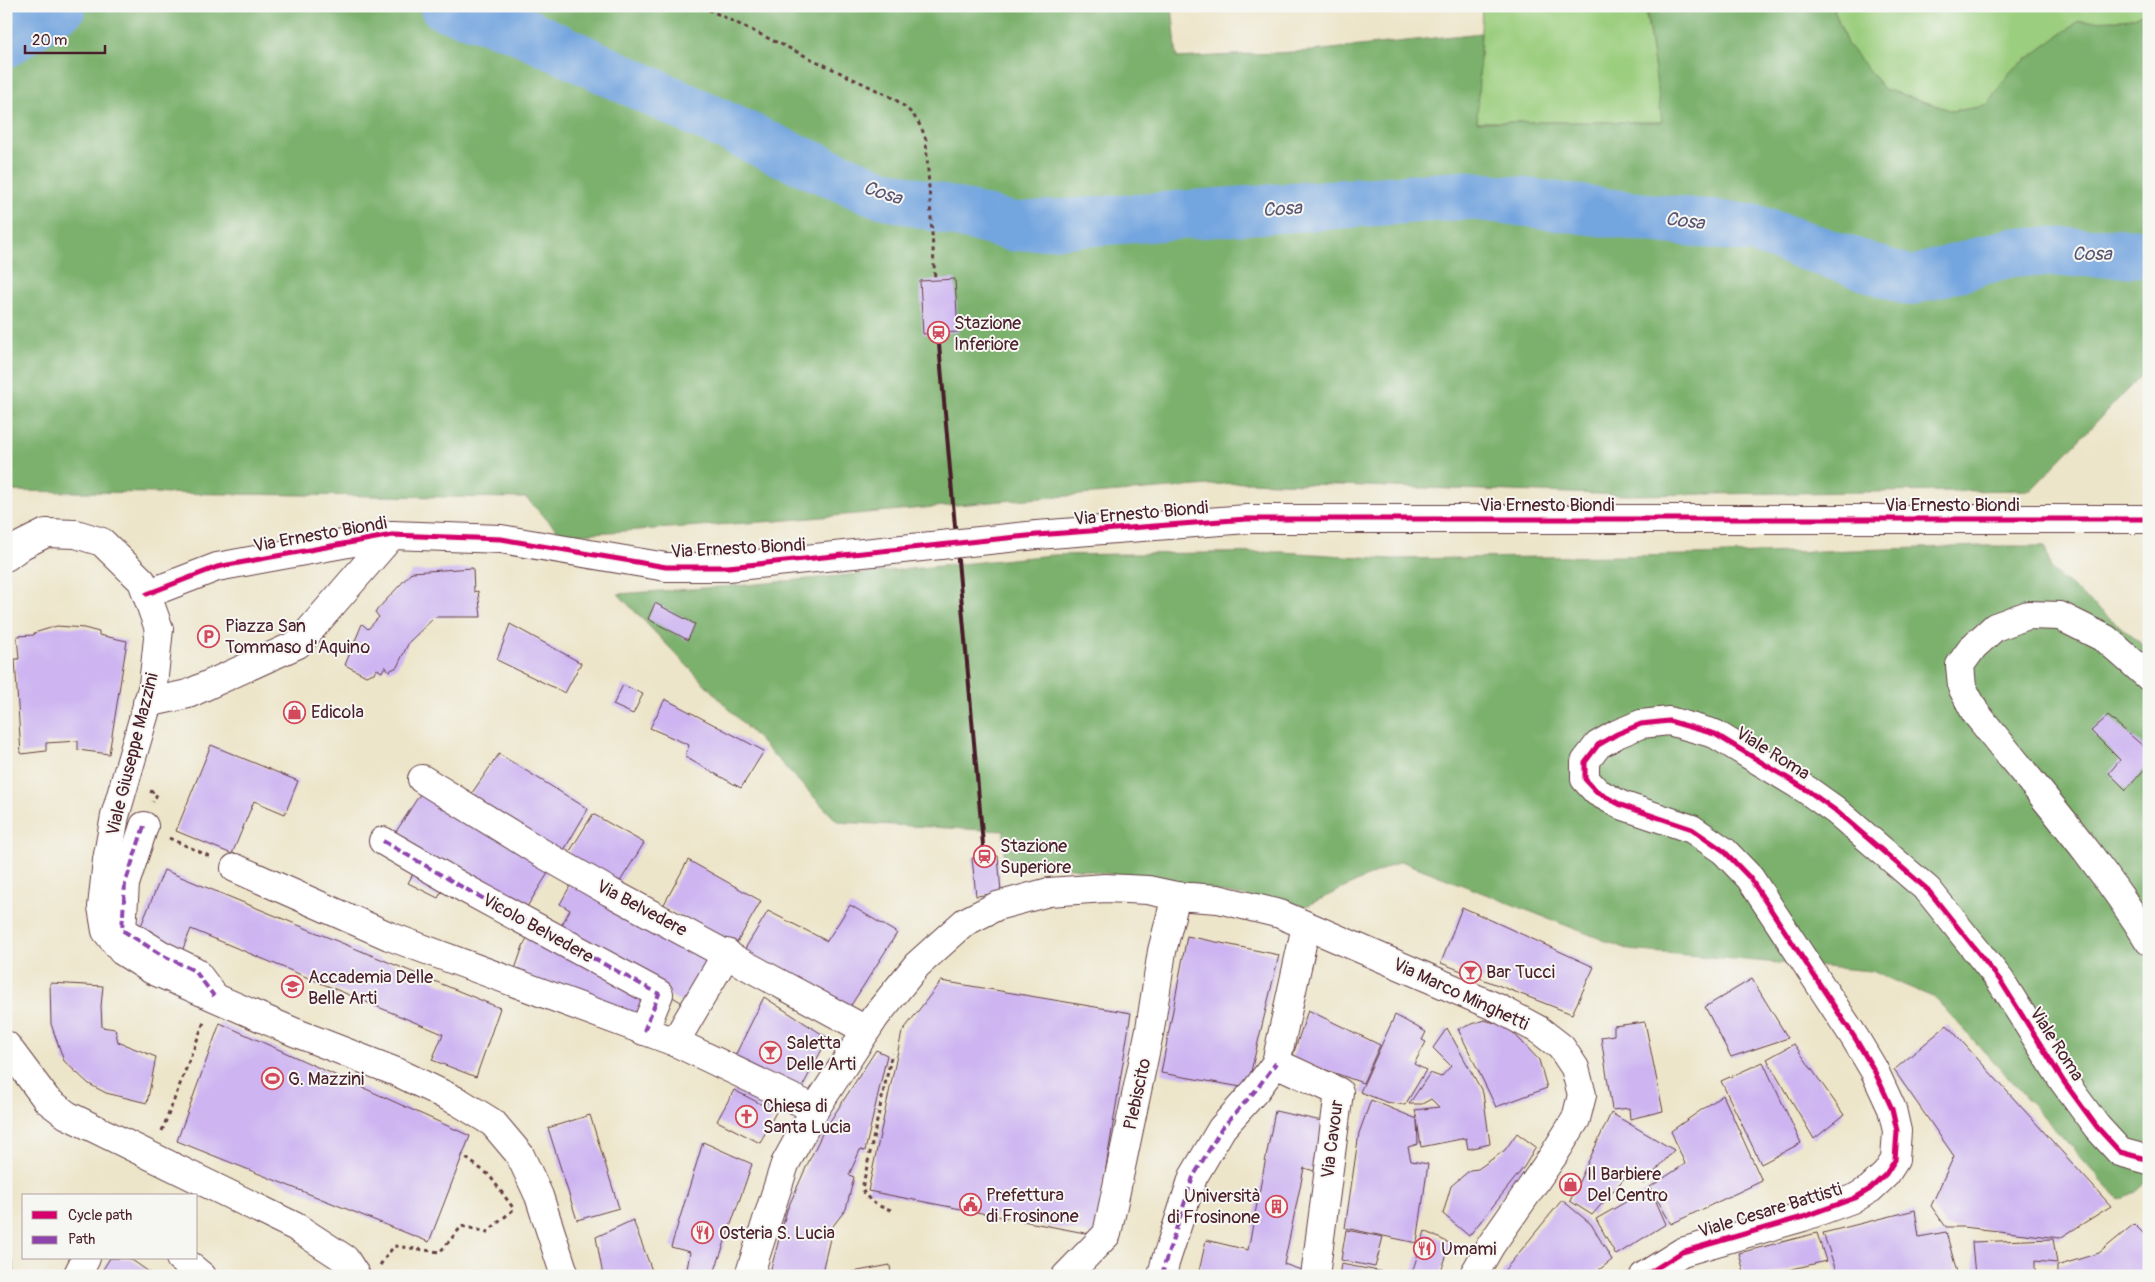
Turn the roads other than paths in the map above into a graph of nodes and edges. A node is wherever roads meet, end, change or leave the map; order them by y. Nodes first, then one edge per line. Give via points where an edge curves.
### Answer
1 (2149, 519) edge
2 (392, 535) junction
3 (6, 557) edge
4 (147, 594) junction
5 (2149, 677) edge
6 (148, 703) junction
7 (422, 778) dead end
8 (144, 826) dead end
9 (383, 841) dead end
10 (235, 868) dead end
11 (1176, 896) junction
12 (1306, 926) junction
13 (2149, 941) edge
14 (727, 954) junction
15 (214, 996) junction
16 (866, 1030) junction
17 (644, 1031) junction
18 (674, 1042) junction
19 (6, 1046) edge
20 (1276, 1063) junction
21 (816, 1109) junction
22 (1895, 1160) joint
23 (2149, 1160) edge
24 (85, 1260) edge
25 (182, 1260) edge
26 (366, 1272) edge
27 (77, 1276) edge
28 (202, 1276) edge
29 (566, 1276) edge
30 (749, 1276) edge
31 (1066, 1276) edge
32 (1162, 1276) edge
33 (1315, 1276) edge
34 (1474, 1276) edge
35 (1644, 1276) edge

1 - 2 street, Via Ernesto Biondi, bridge via 1247,519 1037,535 728,566 666,567 502,539
2 - 4 street, Via Ernesto Biondi via 217,566
2 - 6 street, Via Ernesto Biondi via 298,644 188,694
3 - 4 street, Viale Giuseppe Mazzini via 46,533 76,534 102,542 142,581
4 - 6 street, Viale Giuseppe Mazzini via 159,629
5 - 13 street via 2106,639 2060,616 2028,615 1995,627 1972,647 1960,665 1962,687 1975,712 2082,847
6 - 15 street, Viale Giuseppe Mazzini via 115,816 102,907 106,931 122,952
7 - 14 street, Via Belvedere via 587,879
8 - 15 street, Viale Giuseppe Mazzini via 125,884 122,930 160,954 194,970
9 - 17 street, Vicolo Belvedere via 659,994
10 - 17 street via 389,936
11 - 12 street, Via Marco Minghetti via 1218,899 1280,914
11 - 16 street, Via Marco Minghetti via 1148,890 1104,888 1049,892 997,906 964,922 917,966
11 - 31 street, Plebiscito via 1162,951 1150,1029 1107,1234
12 - 20 street
12 - 34 street, Via Marco Minghetti via 1506,1012 1539,1030 1561,1047 1575,1068 1582,1095 1576,1118 1491,1245
14 - 16 street, Via Belvedere
14 - 18 street
15 - 29 street, Viale Giuseppe Mazzini via 399,1073 459,1102 493,1124 520,1156 539,1196
16 - 21 street, Via Marco Minghetti
17 - 18 street
18 - 21 street
19 - 26 street via 47,1100 86,1125 296,1227
20 - 32 street via 1222,1128 1193,1177
20 - 33 street, Via Cavour via 1339,1092
21 - 30 street, Via Marco Minghetti via 785,1164
22 - 23 street, Viale Roma via 1897,1132 1892,1109 1874,1070 1750,878 1724,851 1692,830 1621,805 1597,792 1585,779 1585,762 1598,745 1617,734 1650,723 1669,722 1715,734 1835,810 1928,890 2000,980 2064,1082 2097,1127 2120,1152
22 - 35 street, Viale Cesare Battisti via 1886,1174 1856,1198 1682,1252
24 - 27 street
25 - 28 street

